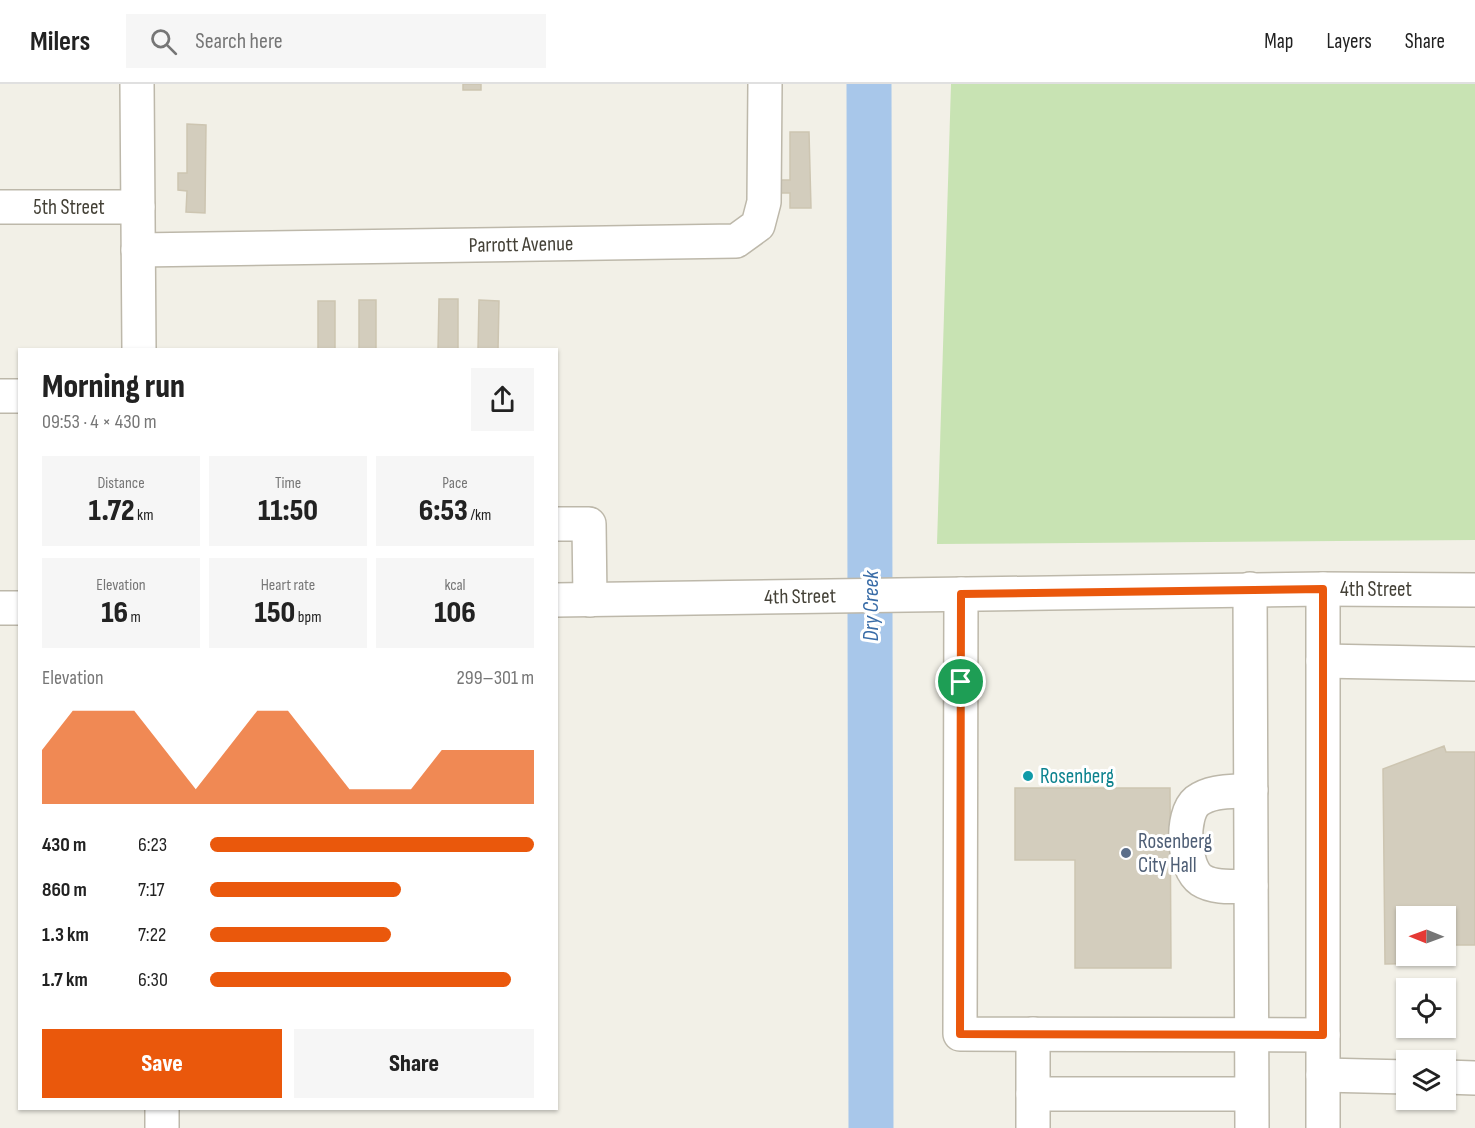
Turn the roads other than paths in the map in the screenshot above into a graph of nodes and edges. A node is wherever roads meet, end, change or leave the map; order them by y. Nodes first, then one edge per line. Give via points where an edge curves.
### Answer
1 (137, 84) edge
2 (765, 84) edge
3 (0, 207) edge
4 (138, 207) junction
5 (138, 250) junction
6 (139, 348) edge
7 (0, 396) edge
8 (18, 396) edge
9 (558, 524) edge
10 (1323, 589) junction
11 (1250, 590) junction
12 (1475, 590) edge
13 (961, 594) junction
14 (558, 600) edge
15 (590, 600) junction
16 (0, 608) edge
17 (18, 608) edge
18 (1323, 661) junction
19 (1475, 664) edge
20 (1251, 790) junction
21 (1251, 886) junction
22 (1033, 1034) junction
23 (1251, 1035) junction
24 (1323, 1035) junction
25 (1323, 1075) junction
26 (1396, 1077) edge
27 (1456, 1077) edge
28 (1475, 1078) edge
29 (1033, 1094) junction
30 (1251, 1094) junction
31 (162, 1110) edge
32 (162, 1128) edge
33 (1033, 1128) edge
34 (1252, 1128) edge
35 (1323, 1128) edge

1 - 4 street
2 - 5 street, Parrott Avenue via 764,202 758,225 736,241
3 - 4 street, 5th Street
4 - 5 street
5 - 6 street
7 - 8 street
9 - 15 street via 589,524
10 - 11 street, 4th Street
10 - 12 street, 4th Street
10 - 18 street
11 - 13 street, 4th Street
11 - 20 street
13 - 15 street, 4th Street
13 - 22 street via 960,1034
14 - 15 street, 4th Street
16 - 17 street
18 - 19 street
18 - 24 street
20 - 21 street
20 - 21 street via 1211,794 1196,802 1188,814 1186,854 1191,872 1211,885
21 - 23 street
22 - 23 street
22 - 29 street
23 - 24 street
23 - 30 street
24 - 25 street
25 - 26 street
25 - 35 street
27 - 28 street
29 - 30 street
29 - 33 street
30 - 34 street
31 - 32 street

